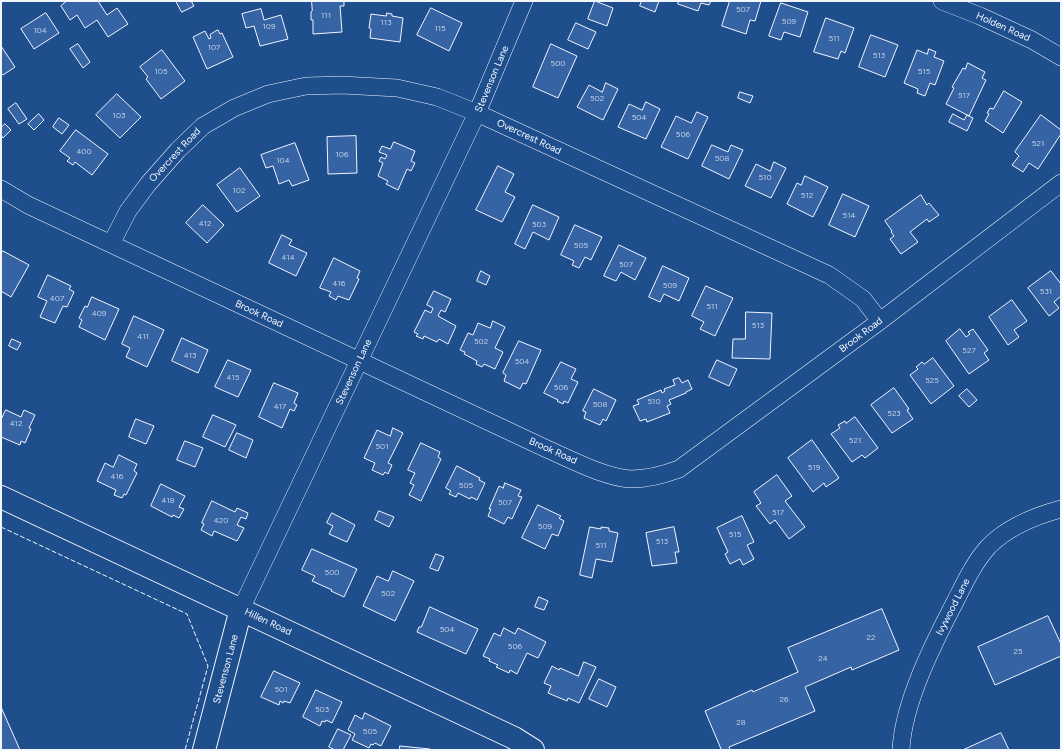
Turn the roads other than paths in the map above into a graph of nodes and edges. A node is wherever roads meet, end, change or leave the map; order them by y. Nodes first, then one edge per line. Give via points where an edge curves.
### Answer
1 (524, 1) edge
2 (942, 1) edge
3 (1061, 58) edge
4 (477, 113) junction
5 (1061, 183) edge
6 (1, 189) edge
7 (111, 244) junction
8 (880, 321) junction
9 (359, 360) junction
10 (1, 497) edge
11 (1061, 509) edge
12 (241, 609) junction
13 (204, 750) edge
14 (533, 750) edge
15 (901, 750) edge

1 - 4 street, Stevenson Lane
2 - 3 street, Holden Road via 1032,40
4 - 7 street, Overcrest Road via 437,97 397,88 306,86 268,94 234,108 203,126 148,184 128,211
4 - 8 street, Overcrest Road via 829,275 863,299
4 - 9 street, Stevenson Lane
5 - 8 street, Brook Road
6 - 7 street, Brook Road via 28,205
7 - 9 street, Brook Road
8 - 9 street, Brook Road via 679,469 647,478 630,479 604,474
9 - 12 street, Stevenson Lane
10 - 12 street, Hillen Road
11 - 15 street, Ivywood Lane via 1029,520 1002,534 981,556 946,620 918,684 909,707 901,739
12 - 13 street, Stevenson Lane
12 - 14 street, Hillen Road via 514,738

